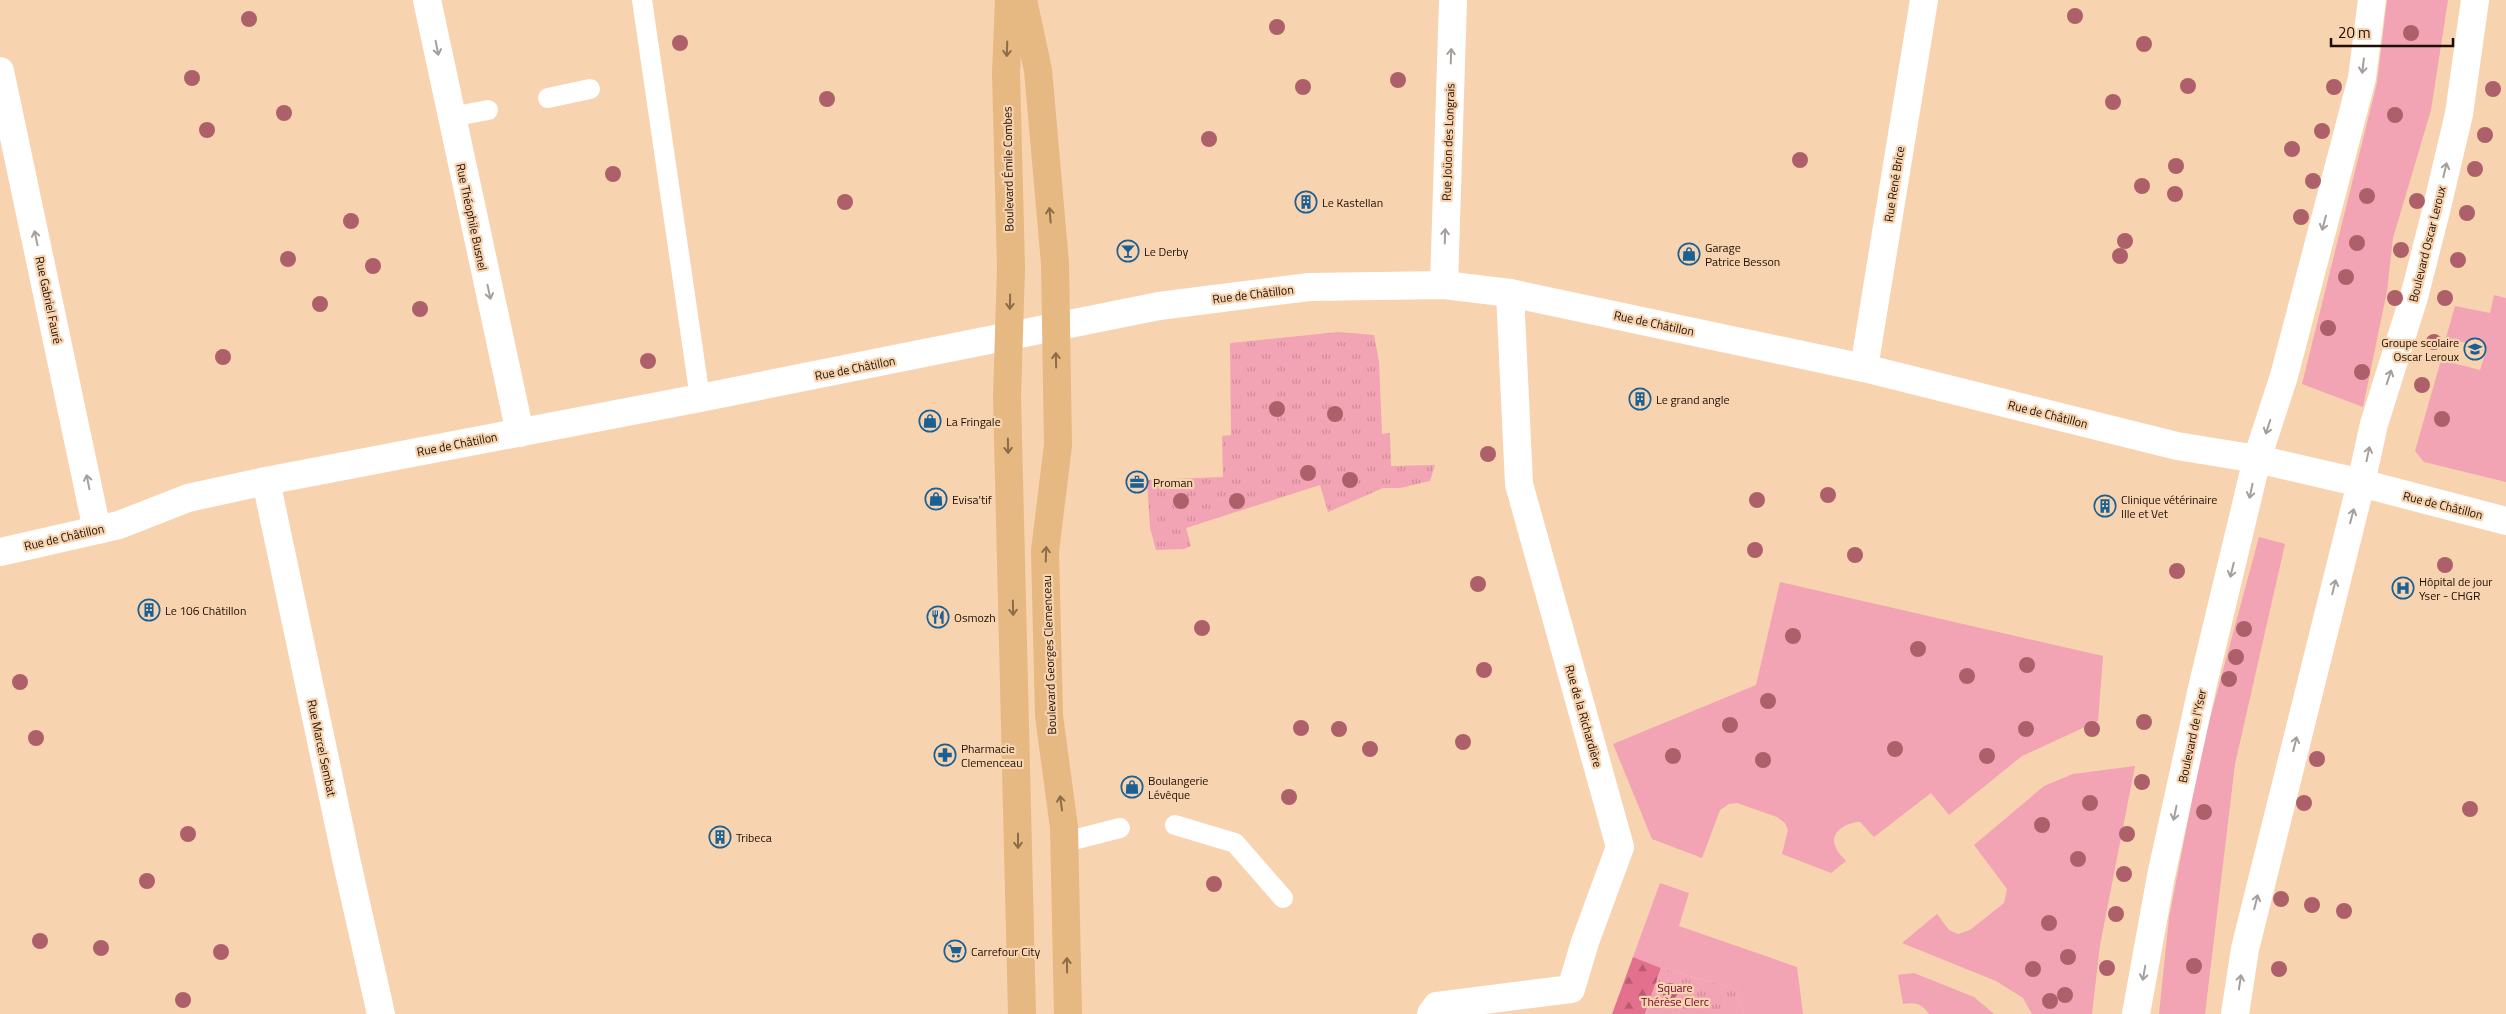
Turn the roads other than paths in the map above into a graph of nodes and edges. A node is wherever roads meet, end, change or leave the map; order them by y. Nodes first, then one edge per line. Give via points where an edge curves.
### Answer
1 (427, 0) edge
2 (642, 0) edge
3 (1008, 0) edge
4 (1023, 0) edge
5 (1453, 0) edge
6 (1924, 0) edge
7 (2372, 0) edge
8 (2476, 0) edge
9 (0, 71) edge
10 (590, 89) dead end
11 (548, 98) dead end
12 (488, 110) dead end
13 (451, 118) junction
14 (1444, 285) junction
15 (1510, 292) junction
16 (1056, 326) junction
17 (1009, 337) junction
18 (1864, 368) junction
19 (700, 398) junction
20 (520, 432) junction
21 (2257, 459) junction
22 (266, 481) junction
23 (2362, 483) junction
24 (2506, 521) edge
25 (97, 530) junction
26 (0, 552) edge
27 (1175, 824) dead end
28 (1120, 828) dead end
29 (1065, 842) junction
30 (1283, 898) dead end
31 (381, 1014) edge
32 (1022, 1014) edge
33 (1068, 1014) edge
34 (1431, 1014) edge
35 (2136, 1014) edge
36 (2235, 1014) edge

1 -> 13 street, Rue Théophile Busnel
2 - 19 lane
3 -> 17 main road, Boulevard Émile Combes
16 -> 4 main road via 1055,263 1038,70
14 -> 5 street, Rue Joüon des Longrais
6 - 18 street, Rue René Brice
7 -> 21 street via 2362,78 2284,376
23 -> 8 street, Boulevard Oscar Leroux via 2374,424 2414,297 2436,211 2458,114
25 -> 9 street, Rue Gabriel Fauré
10 - 11 lane
12 - 13 lane
13 -> 20 street, Rue Théophile Busnel
14 - 15 street, Rue de Châtillon
14 - 16 street, Rue de Châtillon via 1310,287 1159,306
15 - 18 street, Rue de Châtillon
15 - 34 street, Rue de la Richardière via 1519,484 1620,847 1571,989 1437,1006
16 - 17 street, Rue de Châtillon
29 -> 16 main road, Boulevard Georges Clemenceau via 1049,716 1045,552 1058,445
17 - 19 street, Rue de Châtillon
17 -> 32 main road via 1007,397
18 - 21 street, Rue de Châtillon via 2177,446
19 - 20 street, Rue de Châtillon
20 - 22 street, Rue de Châtillon
21 - 23 street, Rue de Châtillon
21 -> 35 street, Boulevard de l'Yser via 2187,756
22 - 25 street, Rue de Châtillon via 188,498
22 - 31 street, Rue Marcel Sembat
23 - 24 street, Rue de Châtillon
36 -> 23 street via 2245,950
25 - 26 street, Rue de Châtillon
27 - 30 lane via 1234,843
28 - 29 lane
33 -> 29 main road, Boulevard Georges Clemenceau

